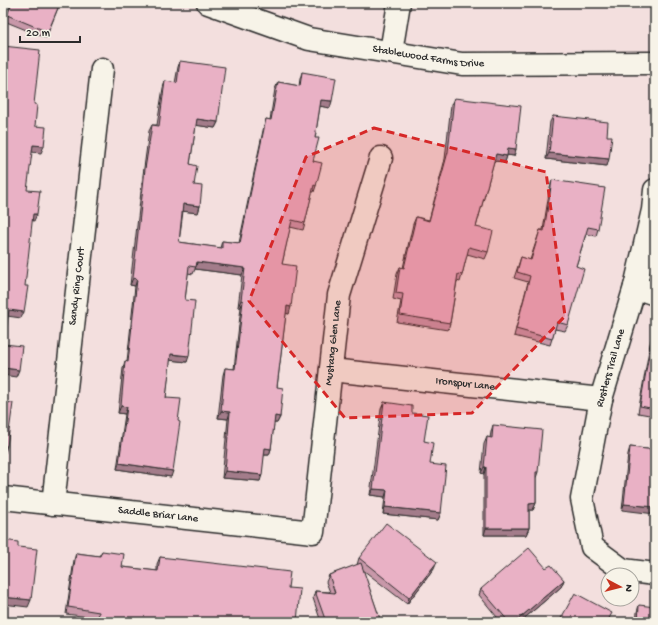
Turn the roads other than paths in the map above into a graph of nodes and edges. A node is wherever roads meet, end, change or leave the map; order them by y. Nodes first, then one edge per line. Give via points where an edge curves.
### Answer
1 (208, 3) edge
2 (400, 3) edge
3 (391, 52) junction
4 (655, 63) edge
5 (102, 69) dead end
6 (381, 158) dead end
7 (655, 190) edge
8 (645, 290) edge
9 (331, 370) junction
10 (601, 399) junction
11 (3, 498) edge
12 (53, 504) junction
13 (313, 532) joint
14 (655, 574) edge

1 - 3 street, Stablewood Farms Drive via 309,39
2 - 3 street
3 - 4 street, Stablewood Farms Drive via 462,64
5 - 12 street, Sandy Ring Court
6 - 9 street, Mustang Glen Lane via 339,295
7 - 8 street, Rustlers Trail Lane
8 - 10 street, Rustlers Trail Lane
9 - 10 street, Ironspur Lane
9 - 13 street, Mustang Glen Lane
10 - 14 street, Rustlers Trail Lane via 582,500 592,547 623,570
11 - 12 street, Saddle Briar Lane
12 - 13 street, Saddle Briar Lane

